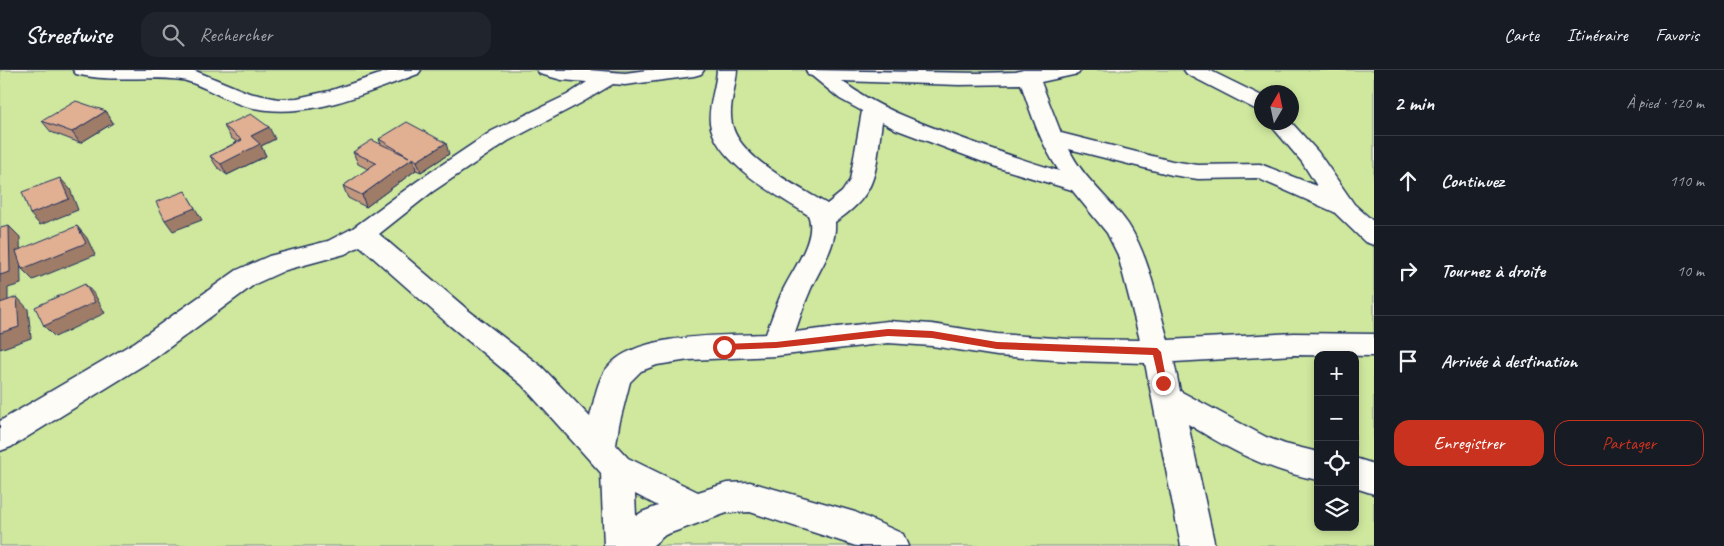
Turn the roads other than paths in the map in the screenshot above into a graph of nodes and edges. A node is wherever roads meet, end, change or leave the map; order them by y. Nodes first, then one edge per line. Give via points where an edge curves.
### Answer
1 (83, 70) edge
2 (411, 70) edge
3 (547, 70) edge
4 (694, 70) edge
5 (727, 70) edge
6 (1071, 70) edge
7 (1194, 70) edge
8 (815, 71) edge
9 (1031, 74) edge
10 (607, 78) junction
11 (1254, 101) edge
12 (873, 110) junction
13 (1287, 130) edge
14 (1052, 138) junction
15 (1080, 185) junction
16 (1342, 206) junction
17 (824, 217) junction
18 (362, 234) junction
19 (1374, 236) edge
20 (776, 345) junction
21 (1374, 345) edge
22 (1157, 352) junction
23 (1166, 398) junction
24 (0, 438) edge
25 (608, 458) junction
26 (1314, 465) edge
27 (1359, 474) edge
28 (1374, 478) edge
29 (697, 509) junction
30 (650, 534) edge
31 (620, 546) edge
32 (626, 546) edge
33 (891, 546) edge
34 (1198, 546) edge

1 - 2 street via 178,73 259,103 282,105 316,101
3 - 10 street
4 - 10 street via 625,79
5 - 17 street via 720,116 733,149 752,167
6 - 9 street
7 - 11 street
8 - 9 street via 958,80
8 - 12 street
9 - 14 street
10 - 18 street via 465,158
12 - 15 street via 1007,163
12 - 17 street via 859,190 851,201
13 - 16 street via 1310,157
14 - 15 street
14 - 16 street via 1172,168 1198,172 1260,171
15 - 22 street via 1118,228 1131,255
16 - 19 street
17 - 20 street via 814,258 797,290
18 - 24 street via 336,248 278,263 246,277 145,350
18 - 25 street via 532,376
20 - 22 street via 888,332 997,345
20 - 25 street via 689,349 655,354 631,363 617,376 603,425
21 - 22 street via 1294,344
22 - 23 street
23 - 26 street via 1256,447
23 - 34 street
25 - 29 street
25 - 31 street
27 - 28 street
29 - 30 street
29 - 33 street via 727,498 750,498 855,528
30 - 32 street

